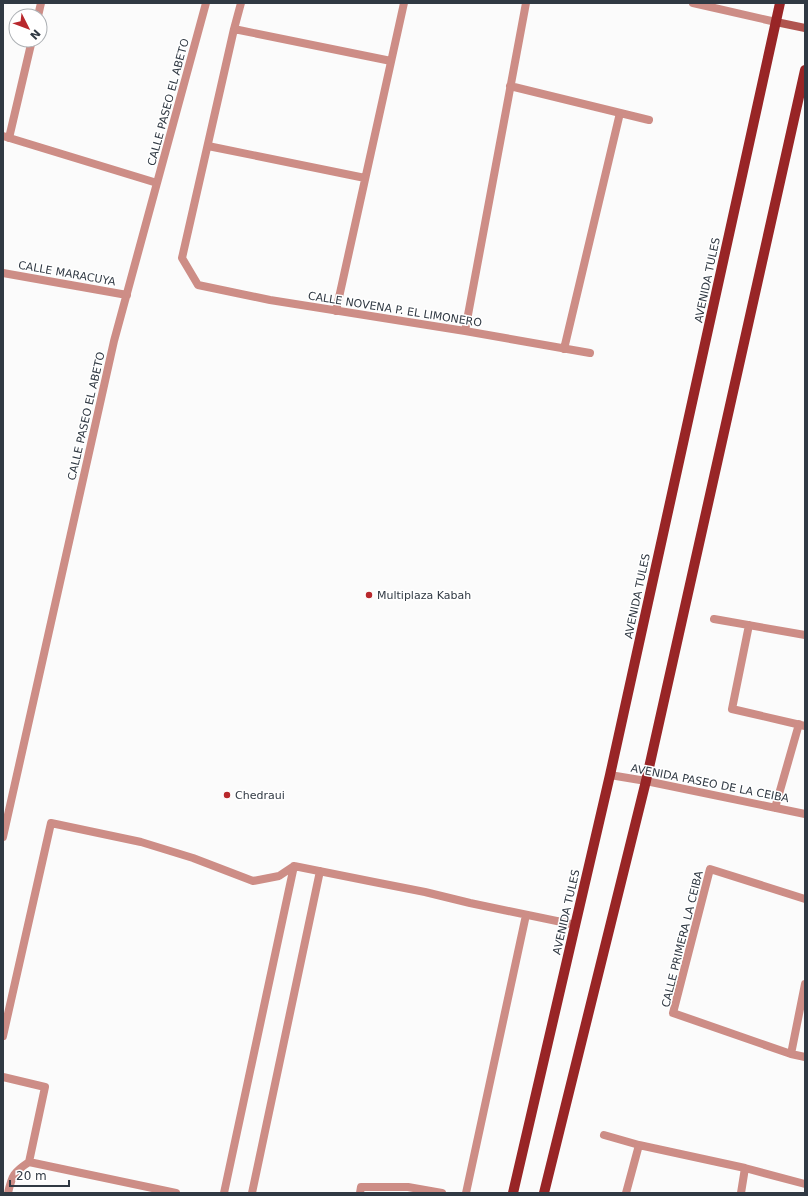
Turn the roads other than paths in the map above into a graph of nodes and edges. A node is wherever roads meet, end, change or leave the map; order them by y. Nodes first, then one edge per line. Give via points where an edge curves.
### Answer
1 (206, 3) edge
2 (241, 3) edge
3 (404, 3) edge
4 (526, 3) edge
5 (693, 3) edge
6 (780, 3) edge
7 (776, 22) junction
8 (805, 28) edge
9 (234, 29) junction
10 (30, 48) edge
11 (391, 61) junction
12 (805, 70) edge
13 (510, 86) junction
14 (620, 113) junction
15 (649, 120) dead end
16 (6, 137) edge
17 (208, 146) junction
18 (365, 178) junction
19 (157, 183) junction
20 (3, 273) edge
21 (127, 295) junction
22 (336, 311) junction
23 (465, 331) junction
24 (564, 349) junction
25 (590, 353) dead end
26 (714, 619) dead end
27 (749, 625) junction
28 (805, 635) edge
29 (802, 725) edge
30 (610, 775) junction
31 (646, 781) junction
32 (775, 808) junction
33 (805, 814) edge
34 (3, 837) edge
35 (294, 866) junction
36 (320, 871) junction
37 (805, 899) edge
38 (526, 915) junction
39 (576, 925) junction
40 (805, 984) edge
41 (3, 1036) edge
42 (791, 1054) junction
43 (805, 1057) edge
44 (3, 1077) edge
45 (604, 1135) dead end
46 (639, 1145) junction
47 (29, 1162) junction
48 (745, 1168) junction
49 (805, 1184) edge
50 (8, 1193) edge
51 (176, 1193) edge
52 (224, 1193) edge
53 (252, 1193) edge
54 (360, 1193) edge
55 (442, 1193) edge
56 (466, 1193) edge
57 (513, 1193) edge
58 (544, 1193) edge
59 (626, 1193) edge
60 (741, 1193) edge

1 - 19 street, CALLE PASEO EL ABETO
2 - 9 street
3 - 11 street
4 - 13 street
5 - 7 street
6 - 7 main road, AVENIDA TULES
7 - 8 street
7 - 30 main road, AVENIDA TULES
9 - 11 street
9 - 17 street
10 - 16 street
11 - 18 street
12 - 31 main road
13 - 14 street
13 - 23 street
14 - 15 street
14 - 24 street
16 - 19 street
17 - 18 street
17 - 22 street, CALLE NOVENA P. EL LIMONERO via 182,258 198,285
18 - 22 street
19 - 21 street, CALLE PASEO EL ABETO
20 - 21 street, CALLE MARACUYA
21 - 34 street, CALLE PASEO EL ABETO via 114,341
22 - 23 street, CALLE NOVENA P. EL LIMONERO
23 - 24 street, CALLE NOVENA P. EL LIMONERO
24 - 25 street, CALLE NOVENA P. EL LIMONERO
26 - 27 street
27 - 28 street
27 - 29 street via 732,709
29 - 32 street
30 - 31 street, AVENIDA PASEO DE LA CEIBA
30 - 39 main road, AVENIDA TULES
31 - 32 street, AVENIDA PASEO DE LA CEIBA
31 - 58 main road
32 - 33 street, AVENIDA PASEO DE LA CEIBA
35 - 36 street
35 - 41 street via 279,876 253,881 141,842 51,823
35 - 52 street
36 - 38 street
36 - 53 street
37 - 42 street, CALLE PRIMERA LA CEIBA via 710,869 673,1013
38 - 39 street
38 - 56 street
39 - 57 main road, AVENIDA TULES
40 - 42 street
42 - 43 street, CALLE PRIMERA LA CEIBA
44 - 47 street via 45,1088
45 - 46 street
46 - 48 street
46 - 59 street
47 - 50 street via 17,1170
47 - 51 street
48 - 49 street
48 - 60 street
54 - 55 street via 361,1187 408,1186

